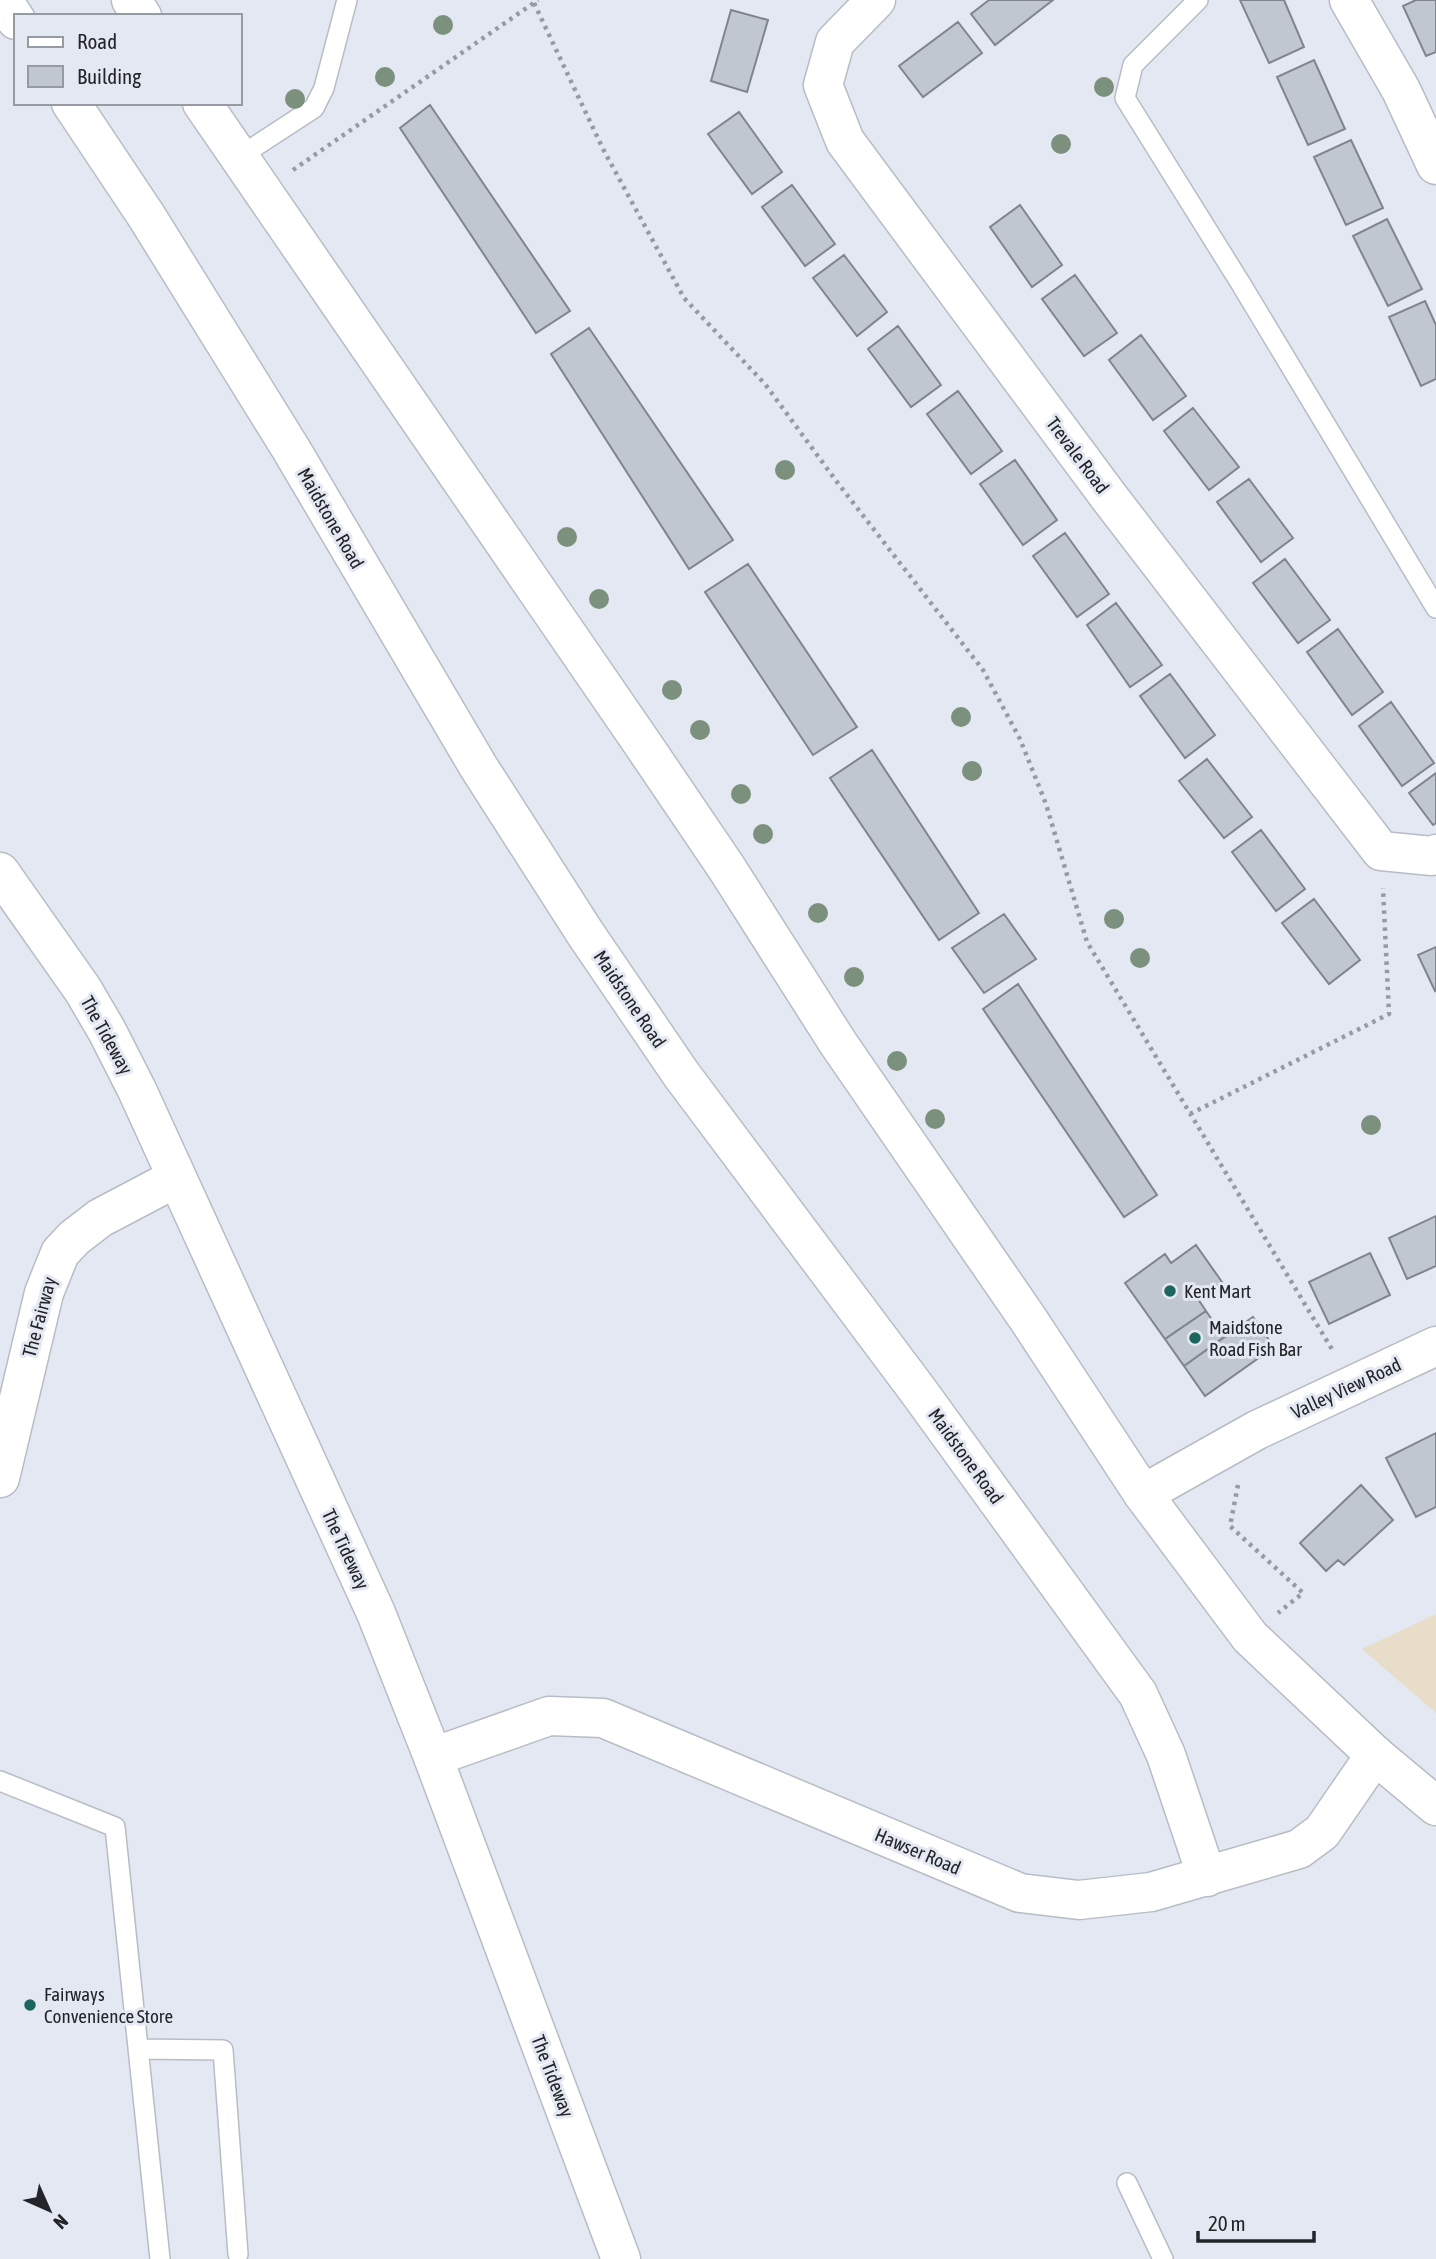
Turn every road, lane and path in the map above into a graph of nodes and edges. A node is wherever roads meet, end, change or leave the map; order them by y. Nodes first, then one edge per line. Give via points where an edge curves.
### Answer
1 (2, 0) edge
2 (347, 0) edge
3 (876, 0) edge
4 (1198, 0) edge
5 (1349, 0) edge
6 (536, 2) edge
7 (14, 17) edge
8 (72, 105) edge
9 (203, 105) edge
10 (239, 157) junction
11 (1436, 165) edge
12 (264, 191) junction
13 (1436, 608) edge
14 (1381, 851) junction
15 (1436, 854) edge
16 (0, 872) edge
17 (1190, 1114) junction
18 (176, 1178) junction
19 (1436, 1346) edge
20 (1353, 1384) junction
21 (0, 1478) edge
22 (1143, 1494) junction
23 (1375, 1755) junction
24 (433, 1757) junction
25 (0, 1781) edge
26 (1436, 1806) edge
27 (1207, 1877) junction
28 (139, 2049) junction
29 (1127, 2183) dead end
30 (238, 2254) dead end
31 (160, 2259) edge
32 (621, 2259) edge
33 (1163, 2259) edge

1 - 7 street
2 - 10 lane via 324,88 314,108
3 - 14 street, Trevale Road via 835,42 823,85 845,141 1109,497
4 - 13 lane via 1133,65 1125,98
5 - 11 street via 1401,90
6 - 12 path
6 - 17 path via 603,149 684,298 765,384 984,670 1020,739 1046,804 1087,942
8 - 27 street, Maidstone Road via 270,414 478,766 585,933 681,1074 1138,1694 1166,1755
9 - 10 street
10 - 12 street
12 - 22 street via 719,856 838,1043
14 - 15 street
14 - 17 path via 1389,1014
16 - 18 street, The Tideway via 107,1031
17 - 20 path
18 - 21 street, The Fairway via 100,1218 60,1253 44,1293
18 - 24 street, The Tideway via 376,1613
19 - 20 street, Valley View Road
20 - 22 street, Valley View Road via 1256,1430
22 - 23 street via 1250,1637
23 - 26 street
23 - 27 street, Hawser Road via 1322,1832 1299,1849
24 - 27 street, Hawser Road via 549,1716 603,1718 1020,1893 1079,1900 1151,1892
24 - 32 street, The Tideway
25 - 28 lane via 115,1827
28 - 30 lane via 223,2050
28 - 31 lane
29 - 33 lane

